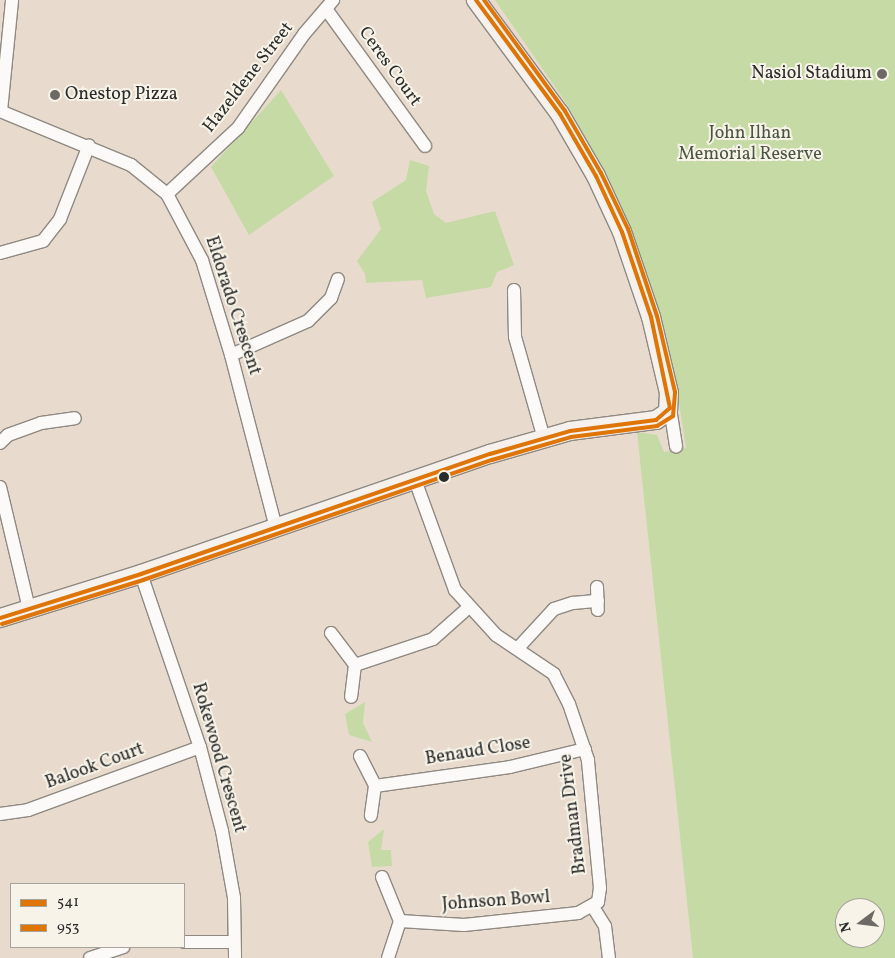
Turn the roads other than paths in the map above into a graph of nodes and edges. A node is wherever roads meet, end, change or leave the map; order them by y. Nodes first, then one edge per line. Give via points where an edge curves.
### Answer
1 (12, 0) edge
2 (476, 0) edge
3 (329, 4) edge
4 (0, 111) edge
5 (90, 146) junction
6 (424, 146) dead end
7 (167, 194) junction
8 (0, 253) edge
9 (338, 279) dead end
10 (514, 290) dead end
11 (232, 355) junction
12 (670, 408) junction
13 (75, 418) dead end
14 (544, 439) junction
15 (0, 443) edge
16 (676, 447) dead end
17 (416, 480) junction
18 (0, 487) edge
19 (276, 528) junction
20 (141, 574) junction
21 (596, 587) dead end
22 (469, 607) junction
23 (30, 609) junction
24 (0, 618) edge
25 (331, 632) dead end
26 (518, 648) junction
27 (355, 664) junction
28 (351, 698) dead end
29 (200, 747) junction
30 (585, 749) junction
31 (360, 756) dead end
32 (375, 786) junction
33 (0, 814) edge
34 (371, 816) dead end
35 (382, 877) dead end
36 (593, 907) junction
37 (400, 921) junction
38 (185, 942) edge
39 (234, 942) junction
40 (120, 948) edge
41 (90, 958) edge
42 (235, 958) edge
43 (388, 958) edge
44 (609, 958) edge

1 - 4 street
2 - 12 street via 560,114 596,176 622,232 650,318
3 - 6 street, Ceres Court
3 - 7 street, Hazeldene Street via 238,128
4 - 5 street, Eldorado Crescent
5 - 7 street, Eldorado Crescent via 132,165
5 - 8 street via 60,220 43,241
7 - 11 street, Eldorado Crescent via 202,260
9 - 11 street via 331,298 308,321
10 - 14 street via 515,337
11 - 19 street, Eldorado Crescent
12 - 14 street via 656,420 570,432
12 - 16 street
13 - 15 street via 41,423 8,435
14 - 17 street
17 - 19 street
17 - 22 street, Bradman Drive via 443,562 455,590
18 - 23 street
19 - 20 street
20 - 23 street
20 - 29 street, Rokewood Crescent
21 - 26 street via 598,606 573,603 554,609
22 - 26 street, Bradman Drive via 496,635
22 - 27 street via 433,639
23 - 24 street
25 - 27 street
26 - 30 street, Bradman Drive via 558,680
27 - 28 street
29 - 33 street, Balook Court via 28,810
29 - 39 street, Rokewood Crescent via 222,831 234,898
30 - 32 street, Benaud Close via 510,767
30 - 36 street, Bradman Drive via 600,888 598,902
31 - 32 street
32 - 34 street
35 - 37 street
36 - 37 street, Johnson Bowl via 554,916 464,925
36 - 44 street via 605,926
37 - 43 street
38 - 39 street
39 - 42 street, Rokewood Crescent
40 - 41 street

